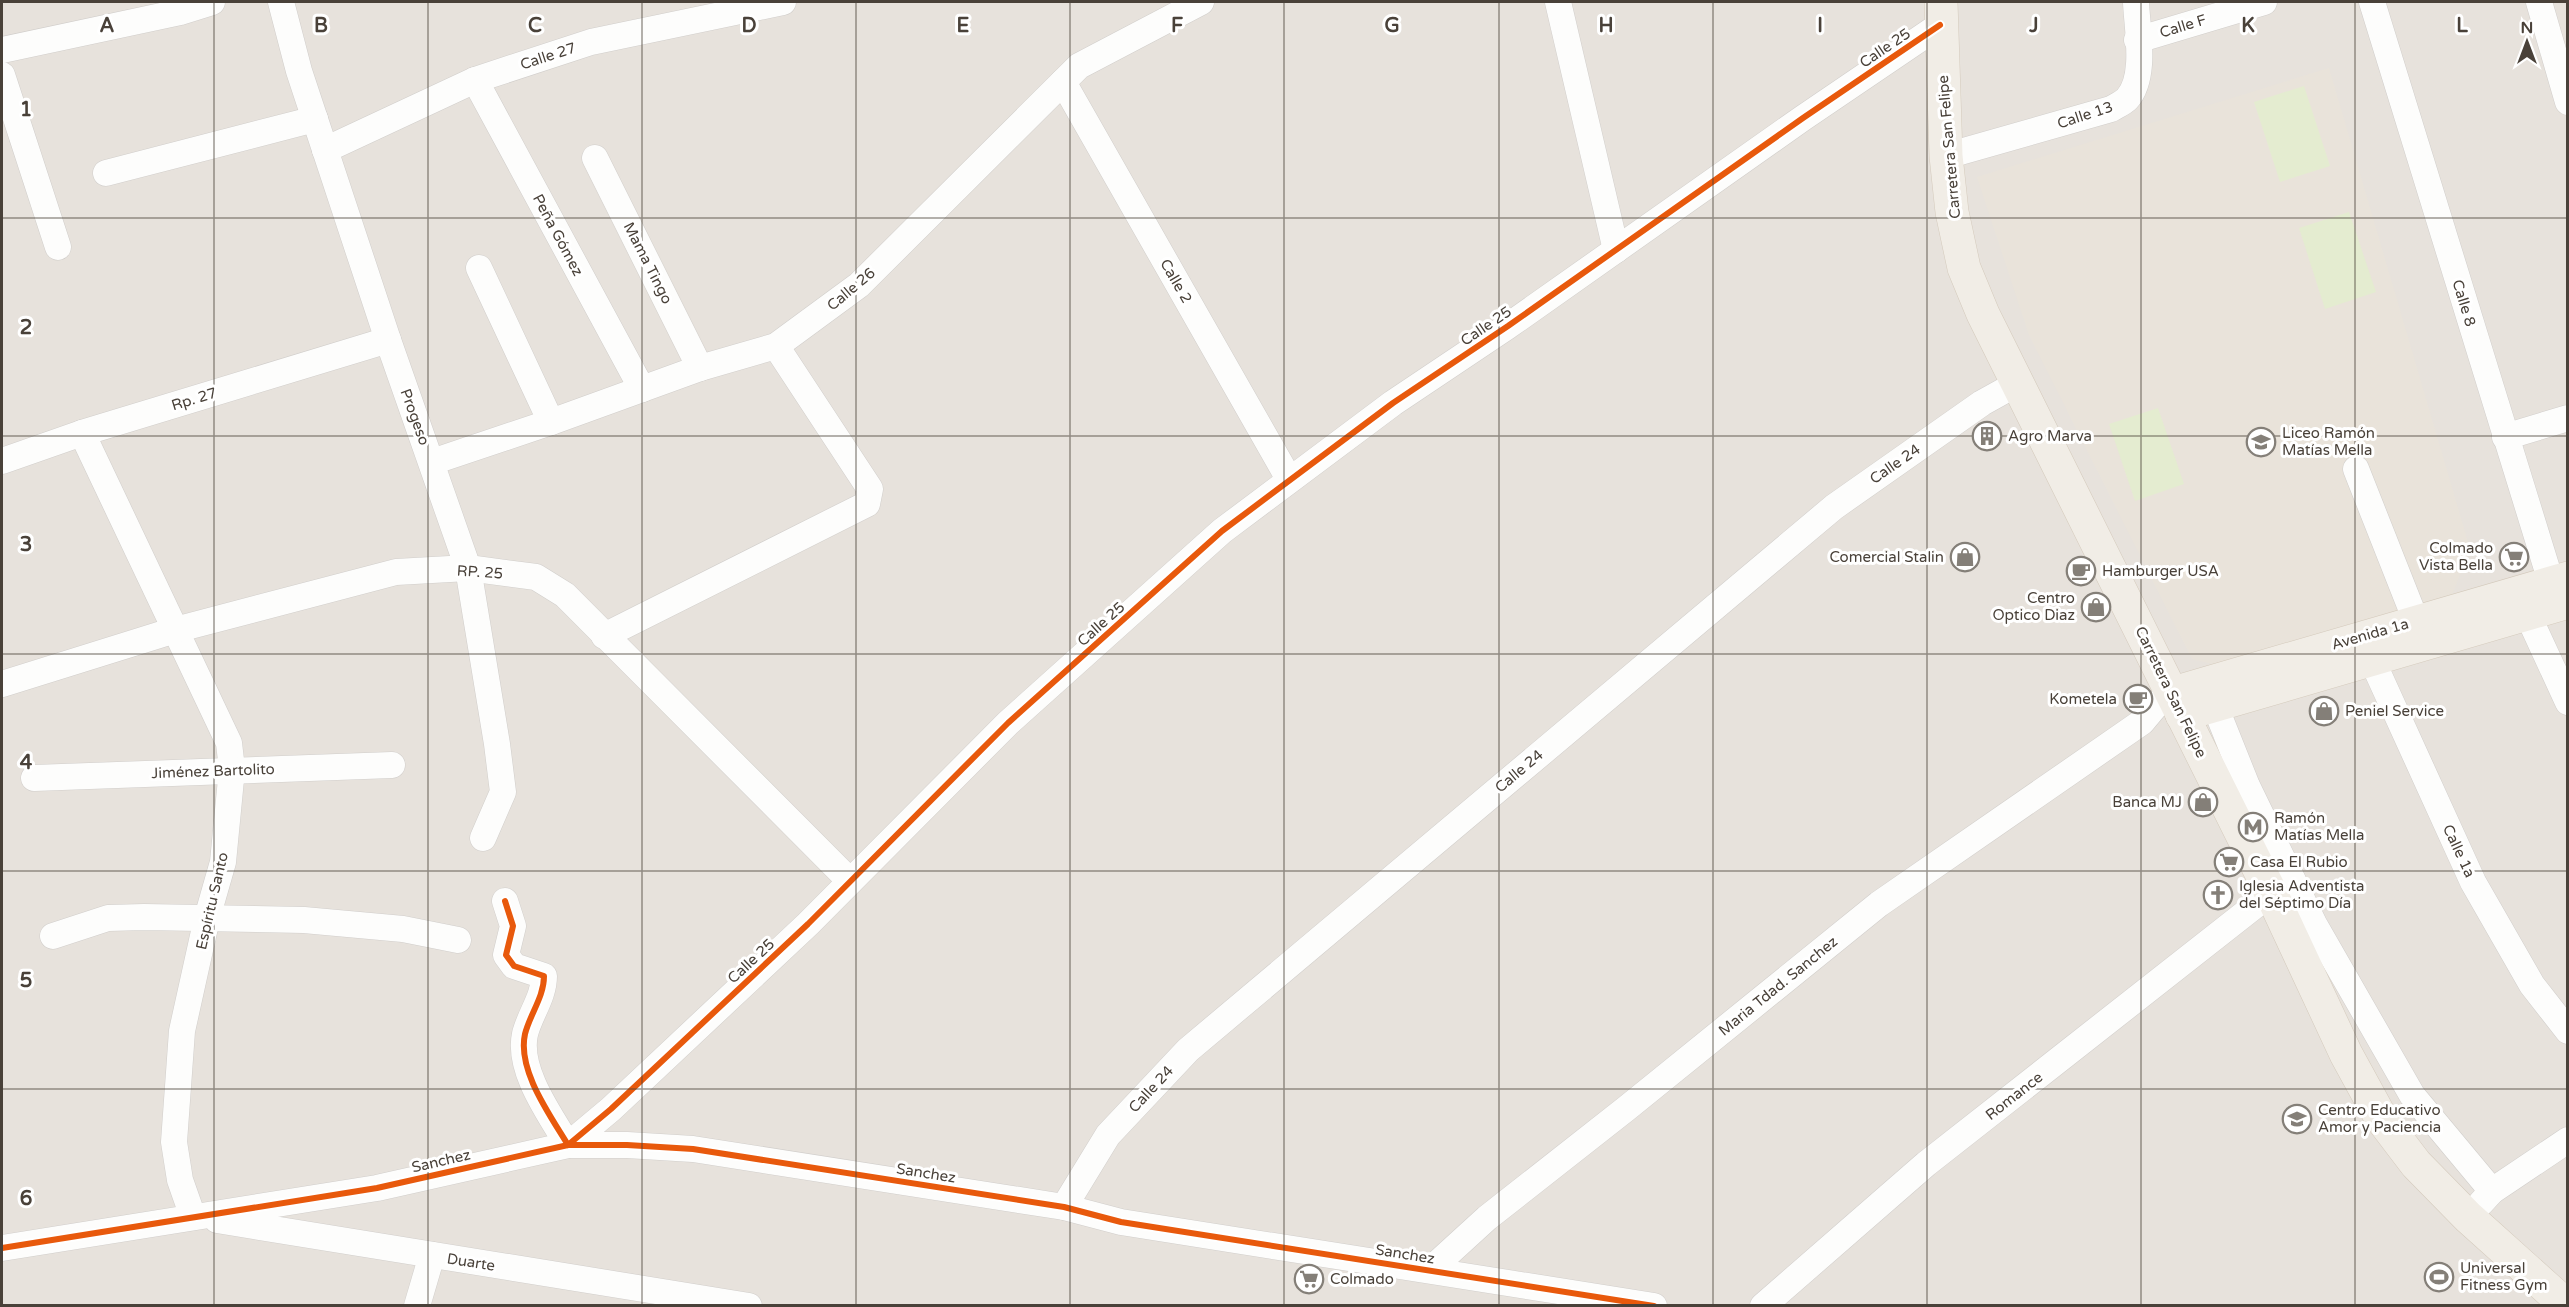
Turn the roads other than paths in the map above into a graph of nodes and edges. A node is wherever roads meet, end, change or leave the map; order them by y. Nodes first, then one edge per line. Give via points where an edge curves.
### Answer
1 (212, 2) edge
2 (281, 2) edge
3 (783, 2) edge
4 (1201, 2) edge
5 (1558, 2) edge
6 (2136, 2) edge
7 (2264, 2) edge
8 (2372, 2) edge
9 (2539, 2) edge
10 (1941, 13) edge
11 (2137, 40) junction
12 (2, 50) edge
13 (2, 75) edge
14 (475, 80) junction
15 (1064, 82) junction
16 (2568, 102) edge
17 (315, 119) junction
18 (325, 150) junction
19 (1946, 156) junction
20 (595, 158) dead end
21 (106, 173) dead end
22 (58, 248) dead end
23 (1616, 249) junction
24 (479, 268) dead end
25 (388, 340) junction
26 (776, 346) junction
27 (700, 368) junction
28 (2018, 382) junction
29 (642, 389) junction
30 (2568, 418) edge
31 (551, 423) junction
32 (82, 433) junction
33 (2505, 437) junction
34 (2, 461) edge
35 (432, 462) junction
36 (2356, 469) dead end
37 (1289, 479) junction
38 (468, 568) junction
39 (2561, 592) edge
40 (2527, 613) junction
41 (2416, 621) junction
42 (175, 630) junction
43 (604, 636) junction
44 (2372, 660) junction
45 (2, 684) edge
46 (2219, 692) junction
47 (2568, 702) edge
48 (2177, 704) junction
49 (392, 765) dead end
50 (232, 770) junction
51 (34, 778) dead end
52 (483, 838) dead end
53 (850, 881) junction
54 (2271, 894) junction
55 (505, 901) dead end
56 (207, 918) junction
57 (53, 936) dead end
58 (458, 940) dead end
59 (2568, 1031) edge
60 (2568, 1140) edge
61 (568, 1145) junction
62 (2492, 1191) junction
63 (1064, 1207) junction
64 (193, 1216) junction
65 (2468, 1216) junction
66 (2, 1248) edge
67 (432, 1255) junction
68 (1430, 1270) junction
69 (417, 1305) edge
70 (749, 1305) edge
71 (1654, 1305) edge
72 (1763, 1305) edge
73 (2567, 1305) edge

1 - 12 street
2 - 17 street, Progeso
3 - 14 street, Calle 27 via 591,42
4 - 15 street, Calle 26 via 1079,66
5 - 23 street
6 - 11 street, Calle 13
7 - 11 street, Calle F
8 - 33 street, Calle 8
9 - 16 street
10 - 19 main road, Carretera San Felipe
10 - 23 street, Calle 25 via 1803,118
11 - 19 street, Calle 13 via 2139,73 2126,100 2111,109
13 - 22 street
14 - 18 street, Calle 27
14 - 29 street, Peña Gómez
15 - 26 street, Calle 26 via 859,285
15 - 37 street, Calle 2
17 - 18 street, Progeso
17 - 21 street
18 - 25 street, Progeso
19 - 28 main road, Carretera San Felipe via 1964,268
20 - 27 street, Mama Tingo
23 - 37 street, Calle 25
24 - 31 street
25 - 32 street, Rp. 27
25 - 35 street, Progeso
26 - 27 street, Calle 26
26 - 43 street via 870,489 867,504
27 - 29 street, Calle 26
28 - 48 main road, Carretera San Felipe
28 - 63 street, Calle 24 via 1834,507 1197,1042 1108,1135
29 - 31 street, Calle 26
30 - 33 street
31 - 35 street, Calle 26
32 - 34 street, Rp. 27
32 - 42 street, Espíritu Santo
33 - 39 street, Calle 8
35 - 38 street, Progeso
36 - 41 street
37 - 53 street, Calle 25 via 1222,531 1008,723
38 - 42 street, RP. 25 via 396,572
38 - 43 street, RP. 25 via 536,577 565,595
38 - 52 street, Progeso via 503,792
39 - 40 main road, Avenida 1a
39 - 41 main road, Avenida 1a
40 - 44 main road, Avenida 1a
40 - 47 street
41 - 46 main road, Avenida 1a
42 - 45 street, RP. 25
42 - 50 street, Espíritu Santo via 229,743
43 - 53 street, RP. 25
44 - 46 main road, Avenida 1a
44 - 59 street, Calle 1a via 2473,882 2532,985
46 - 48 main road, Avenida 1a
46 - 62 street via 2247,786 2314,924 2412,1095
48 - 54 main road, Carretera San Felipe
48 - 68 street, Maria Tdad. Sanchez via 2142,722 1879,904 1487,1218
49 - 50 street, Jiménez Bartolito
50 - 51 street, Jiménez Bartolito
50 - 56 street, Espíritu Santo via 223,862
53 - 61 street, Calle 25 via 611,1109
54 - 65 main road, Carretera San Felipe via 2346,1054 2381,1118 2416,1164
54 - 72 street, Romance via 1926,1164
55 - 61 street via 513,926 506,955 513,966 544,976 544,987 525,1035 528,1075
56 - 57 street via 108,918
56 - 58 street via 403,928
56 - 64 street, Espíritu Santo via 182,1031 174,1142 180,1180
60 - 62 street
61 - 63 street, Sanchez via 693,1149
61 - 64 street, Sanchez via 377,1188
62 - 65 street
63 - 68 street, Sanchez via 1121,1222
64 - 66 street, Sanchez
64 - 67 street, Duarte
65 - 73 main road, Carretera San Felipe
67 - 69 street
67 - 70 street, Duarte
68 - 71 street, Sanchez

